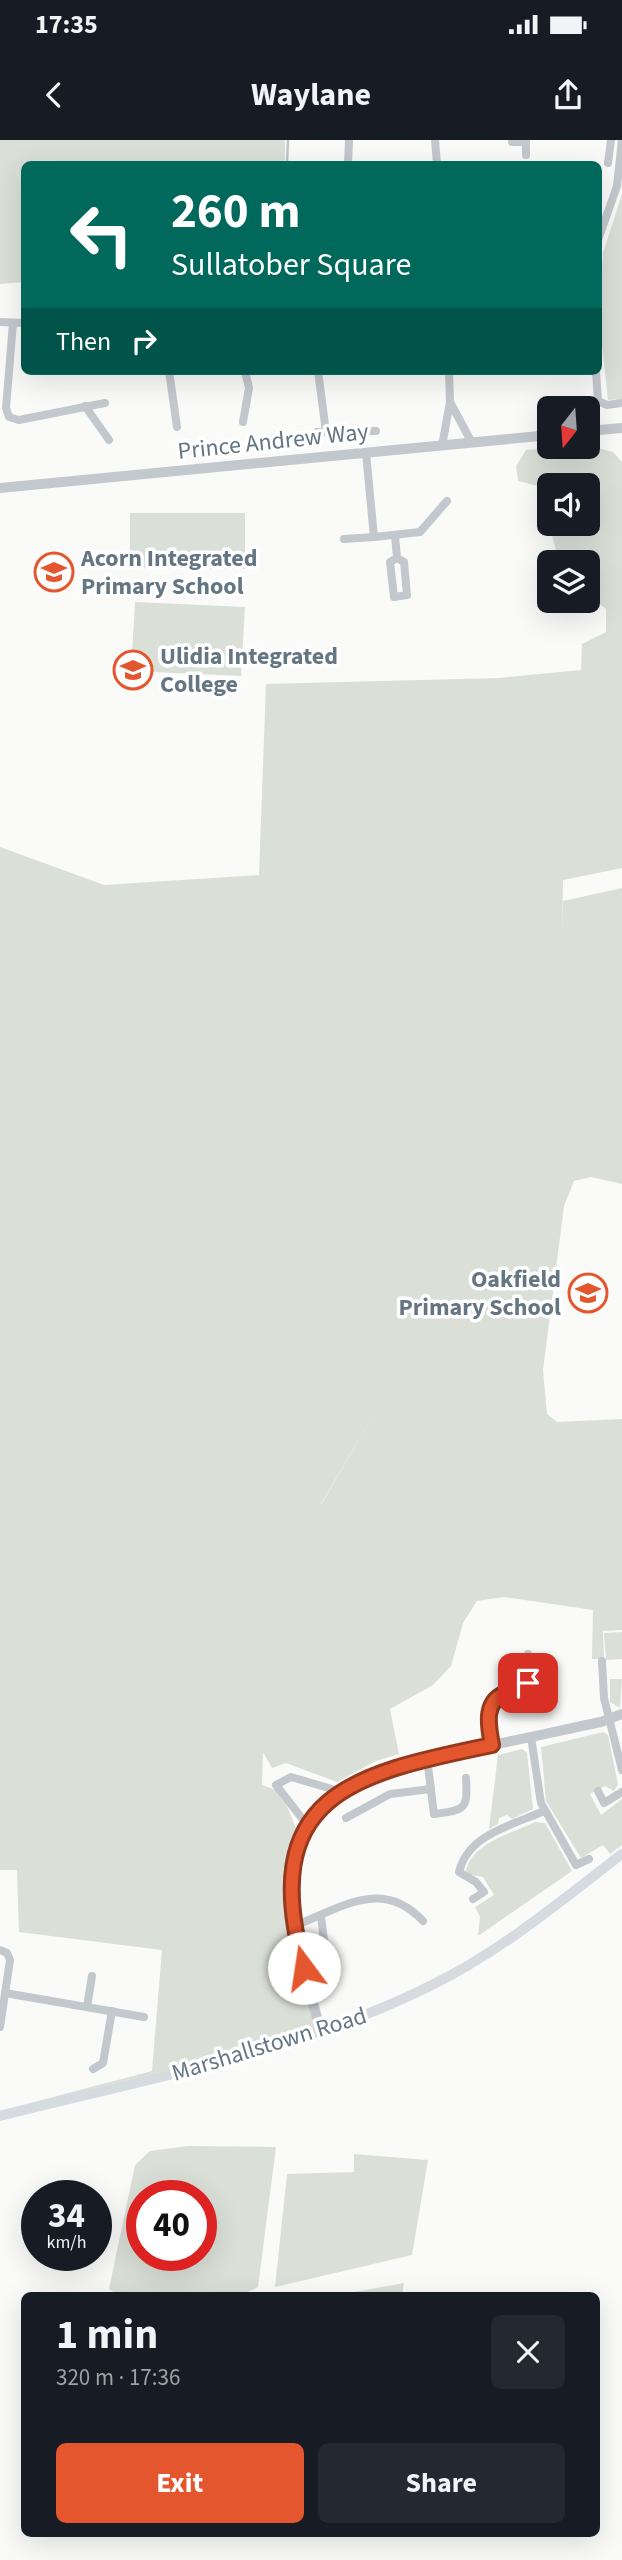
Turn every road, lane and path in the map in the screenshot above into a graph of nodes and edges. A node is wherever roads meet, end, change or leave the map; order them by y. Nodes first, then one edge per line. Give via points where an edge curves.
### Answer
1 (349, 140) edge
2 (435, 140) edge
3 (611, 140) edge
4 (622, 140) edge
5 (526, 141) edge
6 (512, 142) dead end
7 (526, 155) dead end
8 (348, 161) edge
9 (437, 161) edge
10 (608, 163) dead end
11 (602, 229) edge
12 (0, 322) edge
13 (13, 323) junction
14 (21, 323) edge
15 (170, 375) edge
16 (246, 375) edge
17 (318, 375) edge
18 (449, 375) edge
19 (596, 375) edge
20 (105, 402) dead end
21 (450, 402) junction
22 (622, 403) edge
23 (85, 406) junction
24 (243, 422) dead end
25 (177, 427) dead end
26 (622, 428) edge
27 (600, 430) edge
28 (376, 431) dead end
29 (537, 436) edge
30 (109, 440) dead end
31 (472, 443) junction
32 (442, 446) junction
33 (366, 453) junction
34 (0, 488) edge
35 (447, 501) dead end
36 (394, 536) junction
37 (374, 537) junction
38 (344, 539) dead end
39 (397, 558) dead end
40 (528, 1654) dead end
41 (602, 1661) dead end
42 (622, 1714) edge
43 (610, 1719) junction
44 (531, 1737) junction
45 (492, 1745) junction
46 (426, 1758) junction
47 (622, 1770) edge
48 (466, 1778) dead end
49 (431, 1789) junction
50 (598, 1791) dead end
51 (342, 1792) junction
52 (622, 1793) edge
53 (544, 1811) junction
54 (346, 1818) dead end
55 (308, 1826) junction
56 (622, 1854) edge
57 (589, 1859) dead end
58 (473, 1899) dead end
59 (321, 1916) junction
60 (423, 1921) dead end
61 (294, 1926) junction
62 (324, 1945) junction
63 (312, 1948) dead end
64 (0, 1950) edge
65 (326, 1957) dead end
66 (92, 1976) dead end
67 (5, 1993) junction
68 (87, 2007) junction
69 (112, 2011) junction
70 (144, 2017) dead end
71 (0, 2027) edge
72 (321, 2033) junction
73 (93, 2068) dead end
74 (0, 2116) edge

1 - 8 street
2 - 9 street
3 - 10 street
4 - 11 street via 617,186
5 - 6 street
5 - 7 street
12 - 13 street
13 - 14 street
13 - 23 street via 9,417 19,420
15 - 25 street
16 - 24 street via 249,389
17 - 28 street via 321,432
18 - 21 street
19 - 22 street via 596,396 602,404
20 - 23 street
21 - 31 street
21 - 32 street
23 - 30 street
26 - 27 street
29 - 31 street, Prince Andrew Way
31 - 32 street, Prince Andrew Way
32 - 33 street, Prince Andrew Way
33 - 34 street, Prince Andrew Way
33 - 37 street
35 - 36 street via 420,532
36 - 37 street
36 - 39 street
37 - 38 street
40 - 45 street via 527,1686 498,1697 489,1711
41 - 43 street
42 - 43 street
43 - 44 street
43 - 47 street
44 - 45 street
44 - 53 street
45 - 46 street
46 - 49 street
46 - 51 street via 369,1776
48 - 49 street via 466,1804 457,1811 435,1814
49 - 54 street via 378,1798
50 - 52 street via 604,1803
51 - 55 street via 318,1811
51 - 55 street via 291,1777 276,1786
53 - 57 street via 576,1866
53 - 58 street via 471,1848 458,1871 484,1892
55 - 61 street via 291,1873
56 - 72 main road, Marshallstown Road via 539,1918 469,1964 409,1996
59 - 60 street via 382,1896 403,1903
59 - 61 street
59 - 62 street
61 - 72 street
62 - 63 street
62 - 65 street
64 - 67 street via 9,1958
66 - 68 street
67 - 68 street
67 - 71 street
68 - 69 street
69 - 70 street
69 - 73 street via 103,2063
72 - 74 main road, Marshallstown Road

